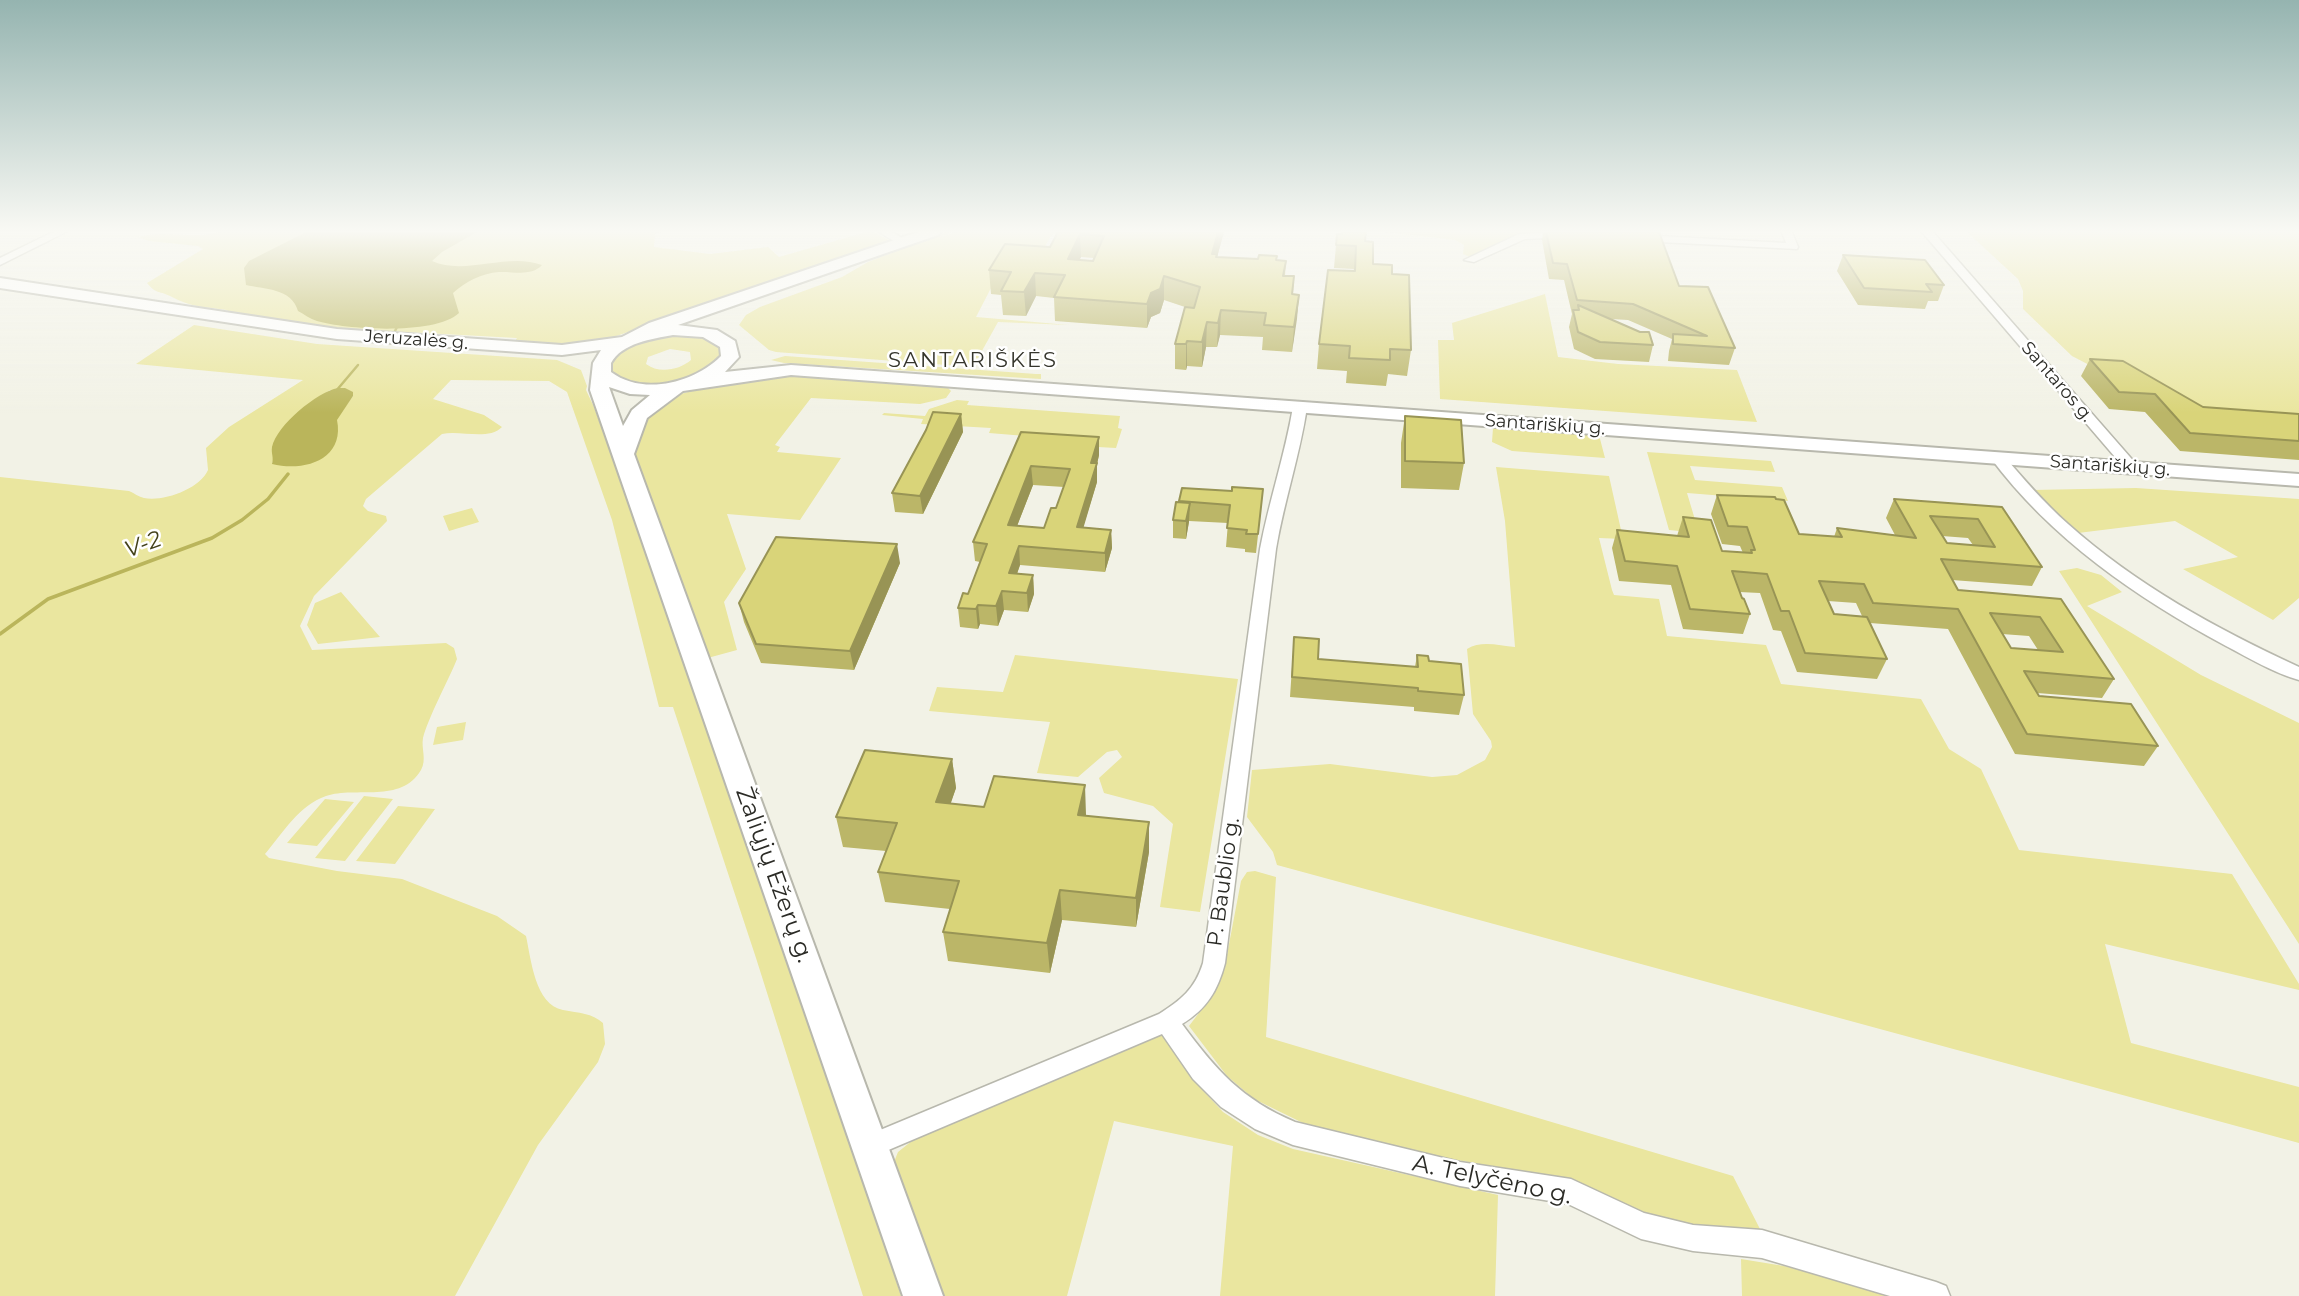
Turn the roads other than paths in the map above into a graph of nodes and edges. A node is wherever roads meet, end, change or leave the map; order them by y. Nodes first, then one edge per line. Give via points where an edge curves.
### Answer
1 (10, 292) edge
2 (63, 292) edge
3 (759, 292) edge
4 (765, 292) edge
5 (1980, 292) edge
6 (629, 341) junction
7 (740, 349) junction
8 (791, 370) junction
9 (601, 372) junction
10 (690, 383) junction
11 (1300, 407) junction
12 (624, 454) junction
13 (1997, 457) junction
14 (2132, 468) junction
15 (2299, 480) edge
16 (2299, 674) edge
17 (1167, 1021) junction
18 (870, 1146) junction
19 (923, 1296) edge
20 (1936, 1296) edge

1 - 9 main road, Jeruzalės g. via 329,339 567,356
2 - 6 main road, Jeruzalės g. via 337,334 562,350
3 - 6 main road via 655,327
4 - 7 main road via 729,315 724,328
5 - 14 street, Santaros g.
6 - 7 main road, Santariškių g. via 687,330 710,333
6 - 9 main road via 604,359
7 - 8 main road, Santariškių g.
7 - 10 main road via 725,364
8 - 10 main road, Santariškių g.
8 - 11 main road, Santariškių g.
9 - 10 main road, Jeruzalės g. via 607,380 627,387 655,389
9 - 12 main road, Žaliųjų Ežerų g. via 599,390
10 - 12 main road via 640,412 631,425
11 - 13 main road, Santariškių g.
11 - 17 street, P. Baublio g. via 1268,548 1213,963 1203,994
12 - 18 main road, Žaliųjų Ežerų g.
13 - 14 main road, Santariškių g.
13 - 16 street via 2072,536 2134,582 2207,627
14 - 15 main road, Santariškių g.
17 - 18 street, P. Baublio g.
17 - 20 street, A. Telyčėno g. via 1202,1071 1230,1099 1293,1133 1460,1174 1571,1192 1641,1226 1693,1238 1762,1244
18 - 19 main road, Žaliųjų Ežerų g.

